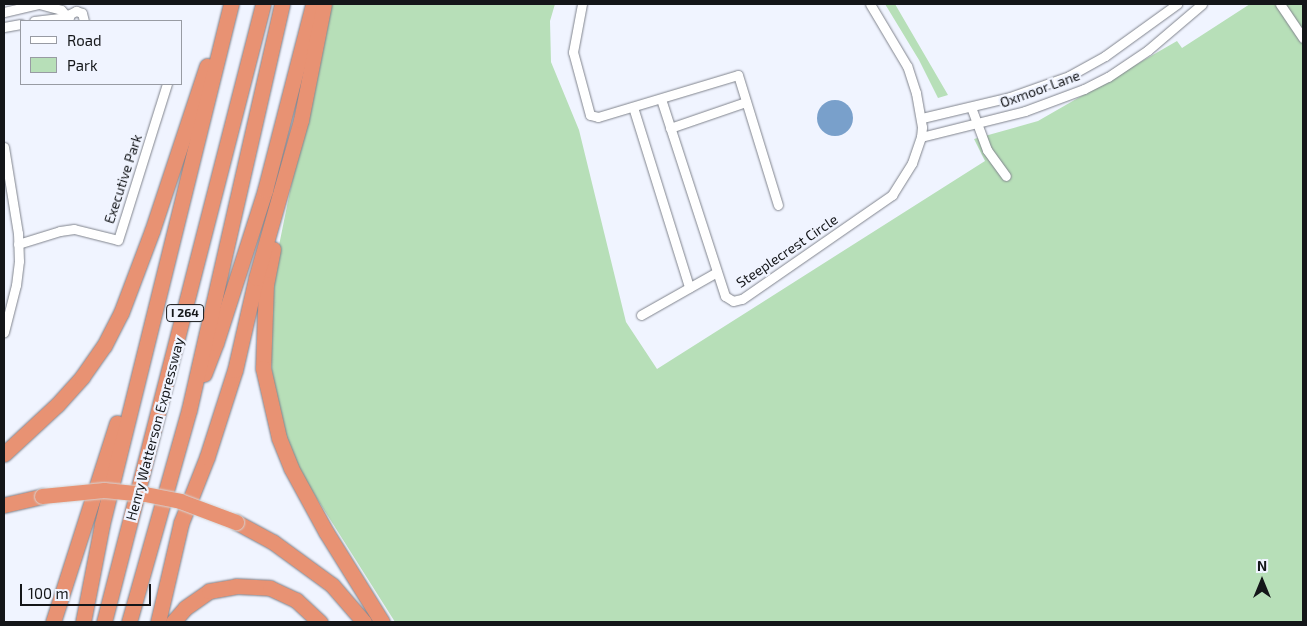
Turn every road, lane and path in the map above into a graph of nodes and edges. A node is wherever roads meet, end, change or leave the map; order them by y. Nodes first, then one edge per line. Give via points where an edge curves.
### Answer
1 (231, 4) edge
2 (263, 4) edge
3 (282, 4) edge
4 (313, 4) edge
5 (324, 4) edge
6 (582, 4) edge
7 (870, 4) edge
8 (1177, 4) edge
9 (1202, 4) edge
10 (1280, 4) edge
11 (4, 12) edge
12 (68, 19) edge
13 (51, 20) edge
14 (84, 20) edge
15 (20, 24) edge
16 (4, 27) edge
17 (1303, 38) edge
18 (168, 85) edge
19 (661, 98) junction
20 (746, 102) junction
21 (633, 107) junction
22 (971, 107) junction
23 (922, 118) junction
24 (976, 124) junction
25 (670, 128) junction
26 (921, 137) junction
27 (4, 147) edge
28 (6, 168) edge
29 (1006, 176) dead end
30 (276, 202) junction
31 (778, 205) dead end
32 (18, 244) junction
33 (717, 272) junction
34 (689, 286) junction
35 (640, 315) dead end
36 (4, 332) edge
37 (148, 334) junction
38 (189, 410) junction
39 (4, 454) edge
40 (4, 505) edge
41 (53, 622) edge
42 (83, 622) edge
43 (104, 622) edge
44 (129, 622) edge
45 (158, 622) edge
46 (174, 622) edge
47 (320, 622) edge
48 (364, 622) edge
49 (382, 622) edge

1 - 37 highway
1 - 39 highway via 192,106 152,231 121,313 104,346 82,377 58,405
2 - 43 highway, Henry Watterson Expressway / I 264
3 - 38 highway, Henry Watterson Expressway / I 264
4 - 38 highway via 265,190 216,343
5 - 30 highway via 301,120
6 - 21 street via 573,52 590,115 598,117
7 - 23 street, Steeplecrest Circle via 907,66
8 - 22 street, Oxmoor Lane via 1081,71
9 - 24 street, Oxmoor Lane via 1148,50 1096,83 1048,104
10 - 17 street
11 - 12 street via 39,4 60,10
12 - 13 street
12 - 14 street via 72,12 79,11
15 - 16 street
18 - 32 street, Executive Park via 118,240 74,229
19 - 20 street via 738,75
19 - 21 street
19 - 25 street, Steeplecrest Circle
20 - 25 street
20 - 31 street
21 - 34 street
22 - 23 street, Oxmoor Lane
22 - 24 street
23 - 26 street, Steeplecrest Circle
24 - 26 street, Oxmoor Lane
24 - 29 street via 986,150
25 - 33 street, Steeplecrest Circle
26 - 33 street, Steeplecrest Circle via 912,163 892,195 742,299 733,301 725,296
27 - 28 street
28 - 32 street
30 - 45 highway via 236,370 181,523
30 - 49 highway via 275,240 266,284 263,324 263,368 270,406 291,468
32 - 36 street via 16,285
33 - 34 street
34 - 35 street
37 - 41 highway
37 - 42 highway via 102,524
38 - 44 highway, Henry Watterson Expressway / I 264
40 - 48 highway, bridge via 42,496 104,490 180,501 236,522 273,542 332,585
46 - 47 highway via 185,608 209,592 236,586 270,588 296,600

